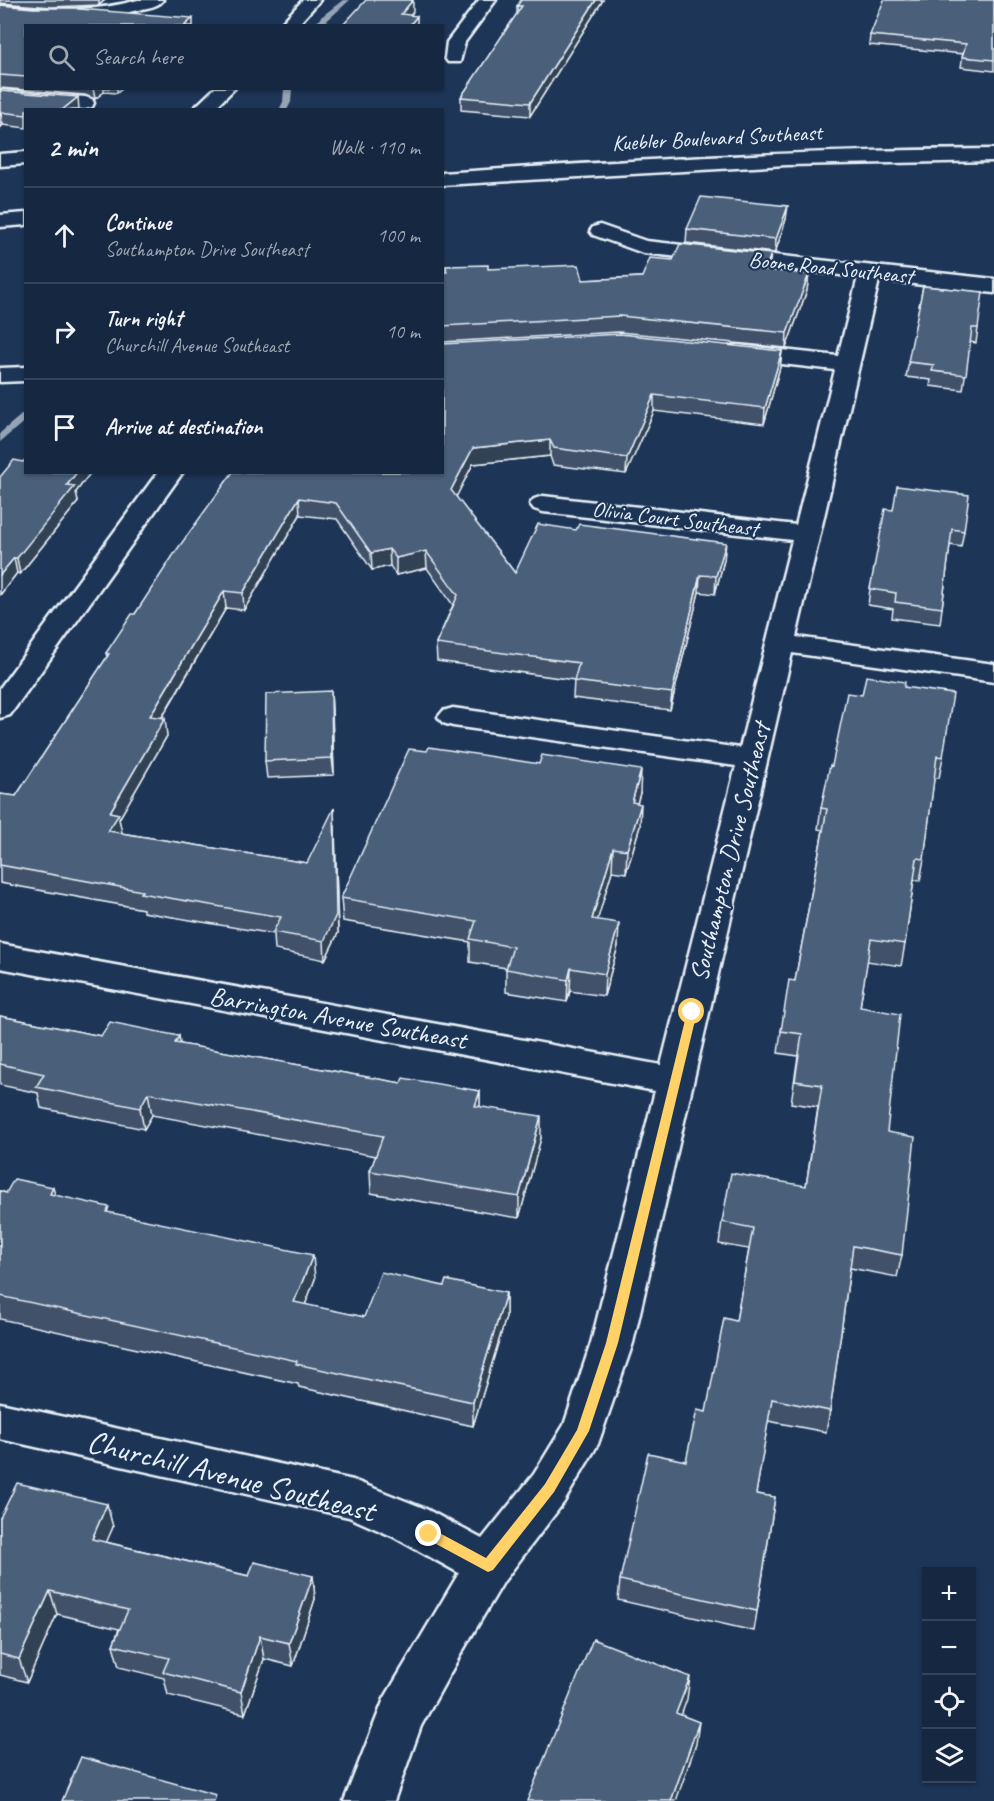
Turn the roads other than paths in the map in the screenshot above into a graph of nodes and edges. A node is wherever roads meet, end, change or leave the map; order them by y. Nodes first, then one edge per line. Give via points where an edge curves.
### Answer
1 (155, 0) edge
2 (312, 0) edge
3 (488, 0) edge
4 (0, 10) edge
5 (289, 24) edge
6 (454, 58) dead end
7 (224, 90) edge
8 (0, 96) edge
9 (85, 103) dead end
10 (203, 108) edge
11 (994, 154) edge
12 (24, 158) edge
13 (0, 160) edge
14 (444, 179) edge
15 (24, 219) edge
16 (0, 221) edge
17 (600, 231) dead end
18 (870, 272) junction
19 (994, 286) edge
20 (710, 349) edge
21 (848, 364) junction
22 (24, 374) edge
23 (0, 375) edge
24 (170, 474) edge
25 (543, 504) dead end
26 (807, 534) junction
27 (781, 643) junction
28 (994, 673) edge
29 (0, 709) edge
30 (453, 717) dead end
31 (753, 759) junction
32 (0, 956) edge
33 (675, 1081) junction
34 (0, 1420) edge
35 (488, 1566) junction
36 (369, 1801) edge

1 - 4 street via 76,13
2 - 5 street
3 - 6 street via 456,42
7 - 10 street
8 - 9 street
11 - 14 street, Kuebler Boulevard Southeast via 734,160
12 - 13 street
15 - 16 street
17 - 18 street, Boone Road Southeast via 643,247
18 - 19 street, Boone Road Southeast
18 - 21 street, Southampton Drive Southeast
20 - 21 street
21 - 26 street, Southampton Drive Southeast
22 - 23 street
24 - 29 street
25 - 26 street, Olivia Court Southeast
26 - 27 street, Southampton Drive Southeast
27 - 28 street
27 - 31 street, Southampton Drive Southeast
30 - 31 street
31 - 33 street, Southampton Drive Southeast
32 - 33 street, Barrington Avenue Southeast
33 - 35 street, Southampton Drive Southeast via 612,1343 583,1431 549,1488
34 - 35 street, Churchill Avenue Southeast via 353,1499 410,1523
35 - 36 street, Southampton Drive Southeast via 402,1715

